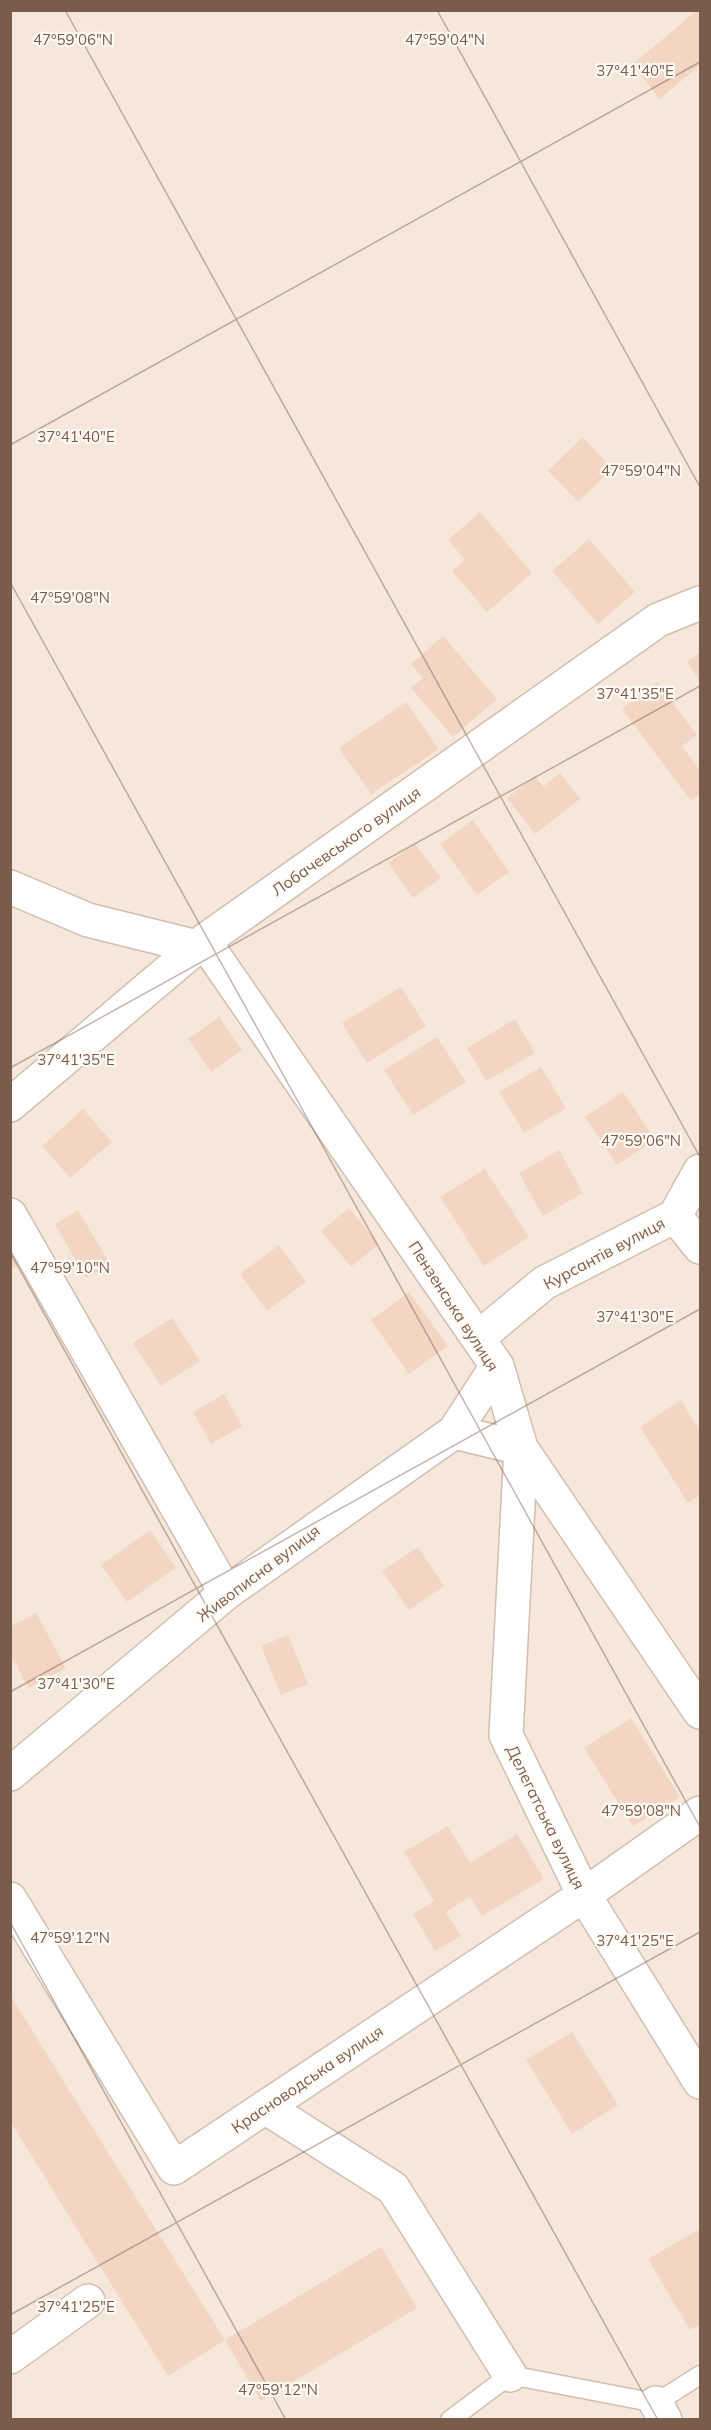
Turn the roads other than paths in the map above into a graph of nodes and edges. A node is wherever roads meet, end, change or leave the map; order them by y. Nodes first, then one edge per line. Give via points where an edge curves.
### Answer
1 (700, 603) edge
2 (10, 887) edge
3 (201, 944) junction
4 (10, 1105) edge
5 (700, 1171) edge
6 (10, 1215) edge
7 (675, 1216) junction
8 (700, 1247) edge
9 (478, 1338) junction
10 (497, 1366) junction
11 (454, 1432) junction
12 (521, 1448) junction
13 (226, 1593) junction
14 (700, 1712) edge
15 (10, 1774) edge
16 (700, 1813) edge
17 (584, 1895) junction
18 (10, 1899) edge
19 (700, 2082) edge
20 (265, 2107) junction
21 (88, 2301) dead end
22 (10, 2357) edge
23 (510, 2375) junction
24 (700, 2375) edge
25 (660, 2411) edge
26 (450, 2420) edge

1 - 3 street, Лобачевського вулиця via 658,620
2 - 3 street via 88,920
3 - 4 street, Лобачевського вулиця
3 - 9 street, Пензенська вулиця
5 - 7 street, Курсантів вулиця
6 - 13 street
7 - 8 street, Курсантів вулиця
7 - 9 street, Курсантів вулиця via 544,1283
9 - 10 street, Пензенська вулиця
10 - 11 street, Живописна вулиця
10 - 12 street, Пензенська вулиця
11 - 12 street
11 - 13 street, Живописна вулиця
12 - 14 street, Пензенська вулиця
12 - 17 street, Делегатська вулиця via 506,1735
13 - 15 street, Живописна вулиця
16 - 17 street, Красноводська вулиця
17 - 19 street, Делегатська вулиця
17 - 20 street, Красноводська вулиця
18 - 20 street, Красноводська вулиця via 174,2168
20 - 23 street via 393,2188
21 - 22 street
23 - 25 lane
23 - 26 lane
24 - 25 lane

